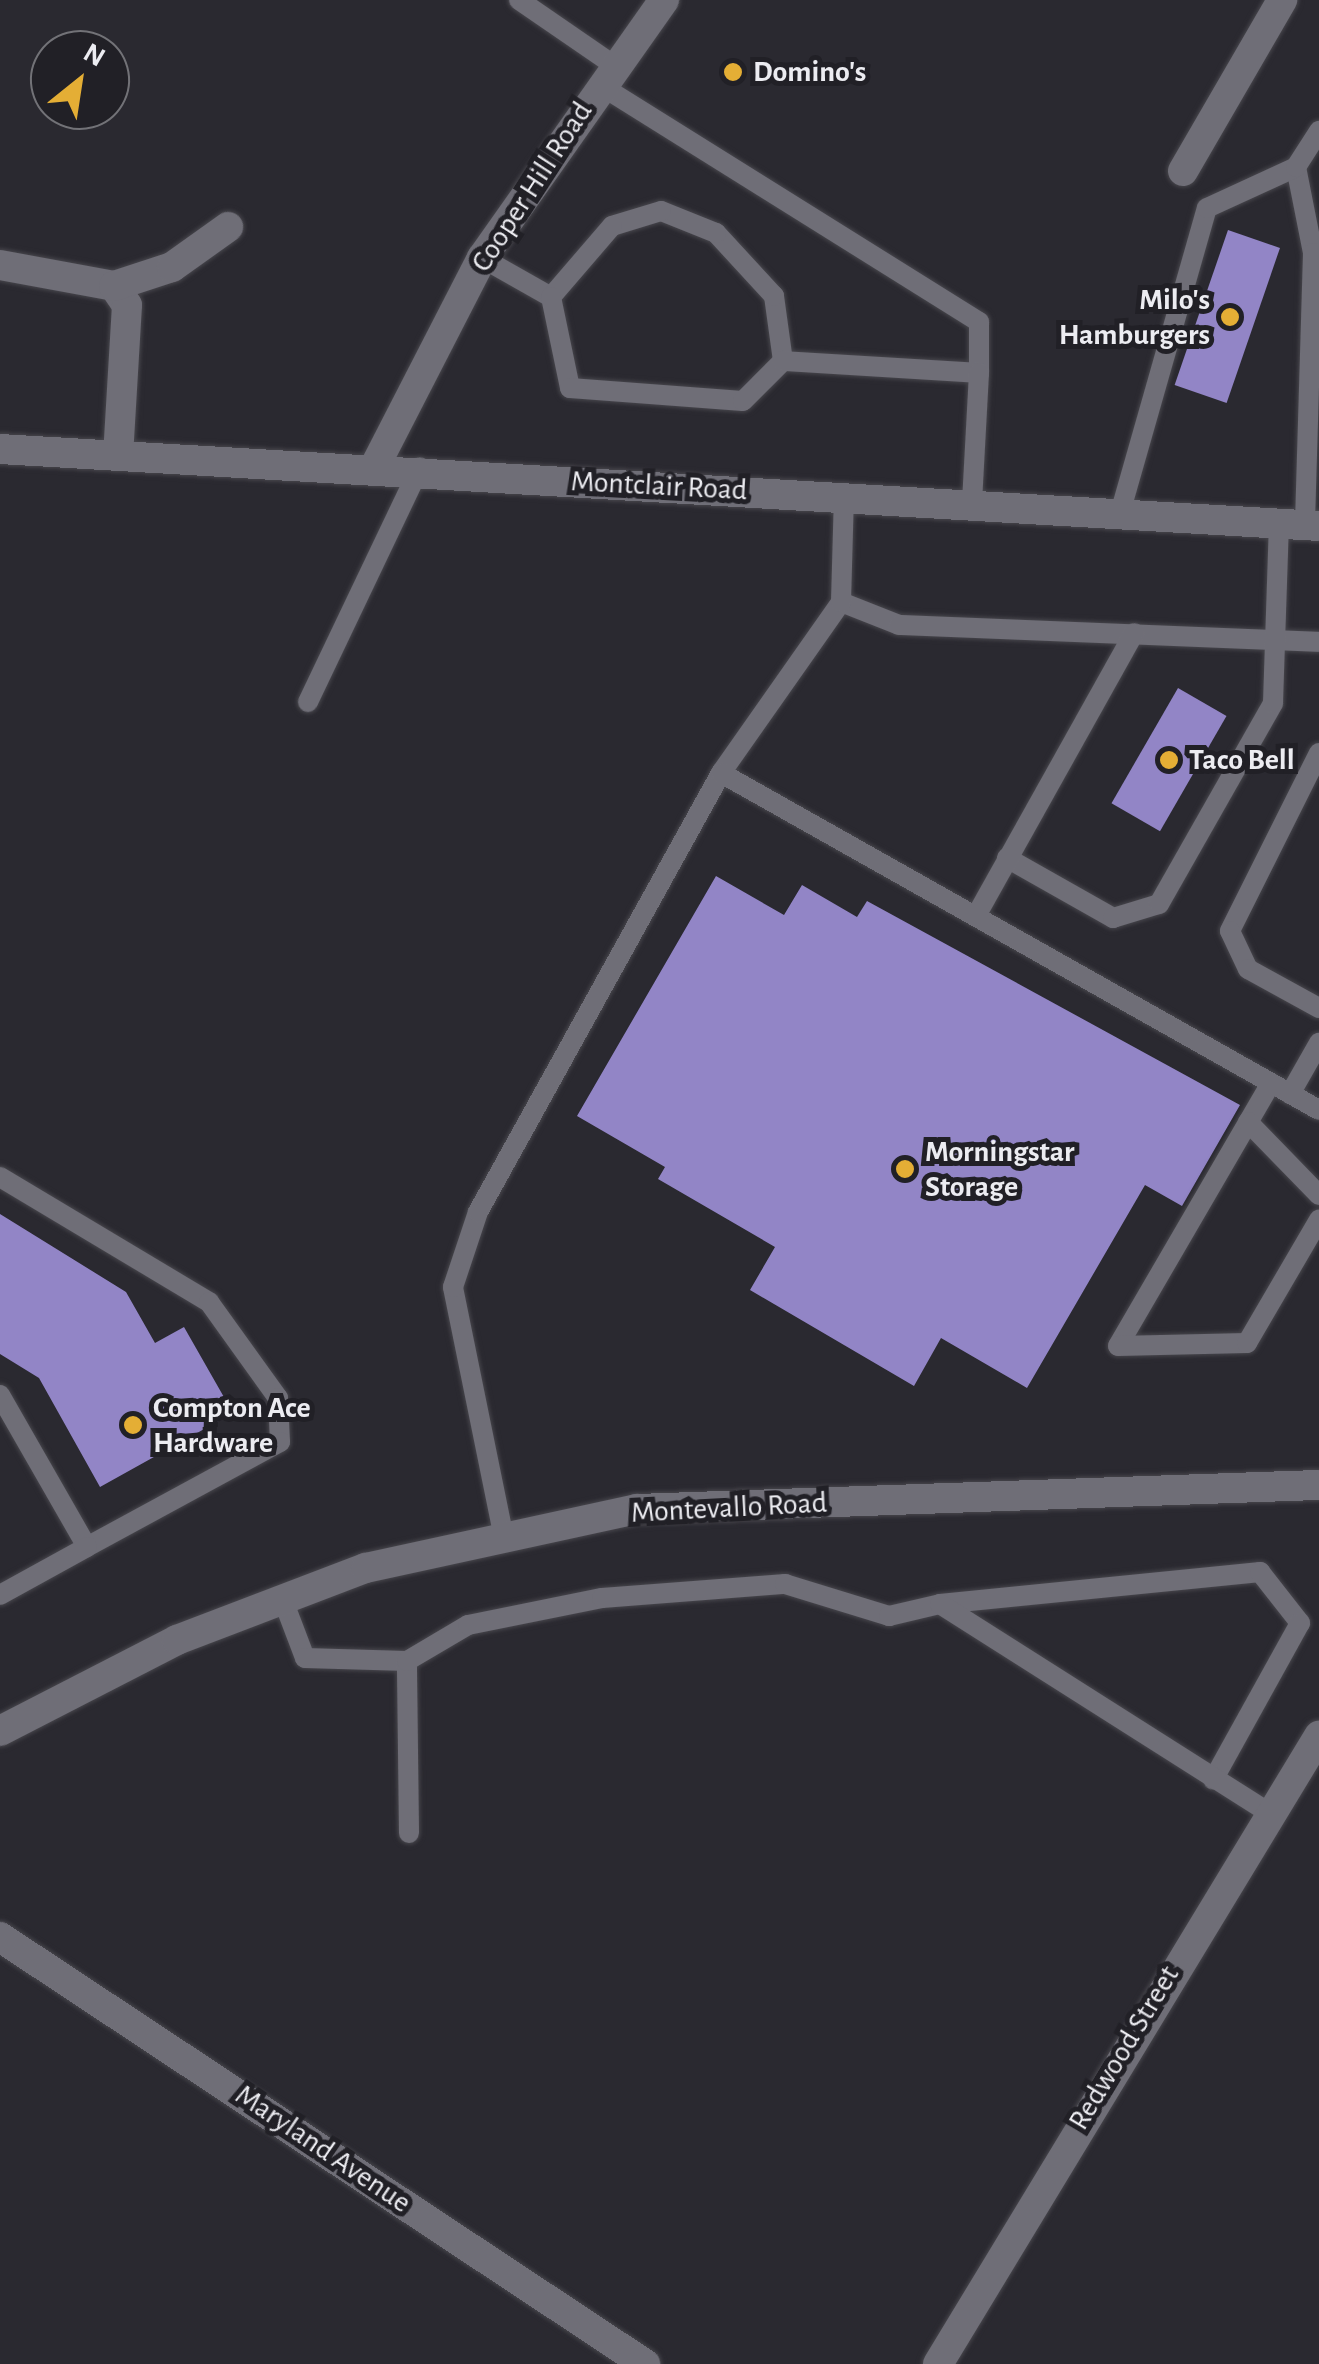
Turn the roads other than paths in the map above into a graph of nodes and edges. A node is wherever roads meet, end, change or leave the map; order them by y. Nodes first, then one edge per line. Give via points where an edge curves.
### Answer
1 (519, 0) edge
2 (664, 0) edge
3 (1282, 0) edge
4 (608, 76) junction
5 (1319, 131) edge
6 (1296, 167) junction
7 (1183, 171) dead end
8 (228, 227) dead end
9 (482, 258) junction
10 (0, 265) edge
11 (114, 286) junction
12 (552, 297) junction
13 (783, 362) junction
14 (979, 373) junction
15 (0, 448) edge
16 (118, 455) junction
17 (375, 466) junction
18 (420, 467) junction
19 (844, 497) junction
20 (972, 504) junction
21 (1120, 513) junction
22 (1301, 524) edge
23 (841, 602) junction
24 (1134, 632) junction
25 (1272, 636) junction
26 (1319, 642) edge
27 (308, 702) dead end
28 (1319, 752) edge
29 (721, 773) junction
30 (1007, 858) junction
31 (976, 916) junction
32 (1319, 1008) edge
33 (1319, 1044) edge
34 (1271, 1083) junction
35 (1290, 1094) junction
36 (1319, 1110) edge
37 (1248, 1122) junction
38 (0, 1177) edge
39 (1319, 1195) edge
40 (1319, 1220) edge
41 (0, 1395) edge
42 (1319, 1484) edge
43 (504, 1538) junction
44 (87, 1546) junction
45 (0, 1595) edge
46 (284, 1600) junction
47 (940, 1604) junction
48 (407, 1661) junction
49 (0, 1731) edge
50 (1319, 1736) edge
51 (1213, 1780) junction
52 (1272, 1814) junction
53 (408, 1832) dead end
54 (0, 1938) edge
55 (645, 2364) edge
56 (938, 2364) edge

1 - 4 lane
2 - 4 street, Cooper Hill Road
3 - 7 street
4 - 9 street, Cooper Hill Road
4 - 14 lane via 979,322
5 - 6 lane
6 - 21 lane via 1207,208
6 - 22 lane via 1313,253
8 - 11 street via 172,267
9 - 12 lane
9 - 17 street, Cooper Hill Road
10 - 11 street
11 - 16 street via 128,305
12 - 13 lane via 570,388 744,401
12 - 13 lane via 612,226 660,211 716,234 774,296
13 - 14 lane
14 - 20 lane
15 - 16 street, Montclair Road
16 - 17 street, Montclair Road
17 - 18 street, Montclair Road
18 - 19 street, Montclair Road
18 - 27 lane
19 - 20 street, Montclair Road
19 - 23 lane
20 - 21 street, Montclair Road
21 - 22 street, Montclair Road
22 - 25 lane
23 - 24 lane via 899,625
23 - 29 lane
24 - 25 lane
24 - 30 lane
25 - 26 lane
25 - 30 lane via 1273,704 1159,904 1112,918
28 - 32 lane via 1230,930 1248,969
29 - 31 lane
29 - 43 lane via 478,1212 453,1287
30 - 31 lane
31 - 34 lane
33 - 35 lane
34 - 35 lane
34 - 37 lane
35 - 36 lane
37 - 39 lane
37 - 40 lane via 1118,1346 1248,1342
38 - 44 lane via 209,1302 278,1398 280,1442
41 - 44 lane
42 - 43 street, Montevallo Road via 638,1509
43 - 46 street, Montevallo Road via 366,1568
44 - 45 lane
46 - 48 lane via 305,1658
46 - 49 street, Montevallo Road via 178,1640
47 - 48 lane via 890,1616 785,1584 602,1598 468,1625
47 - 51 lane
47 - 51 lane via 1260,1572 1300,1622
48 - 53 lane
50 - 52 street, Redwood Street
51 - 52 lane
52 - 56 street, Redwood Street
54 - 55 street, Maryland Avenue

